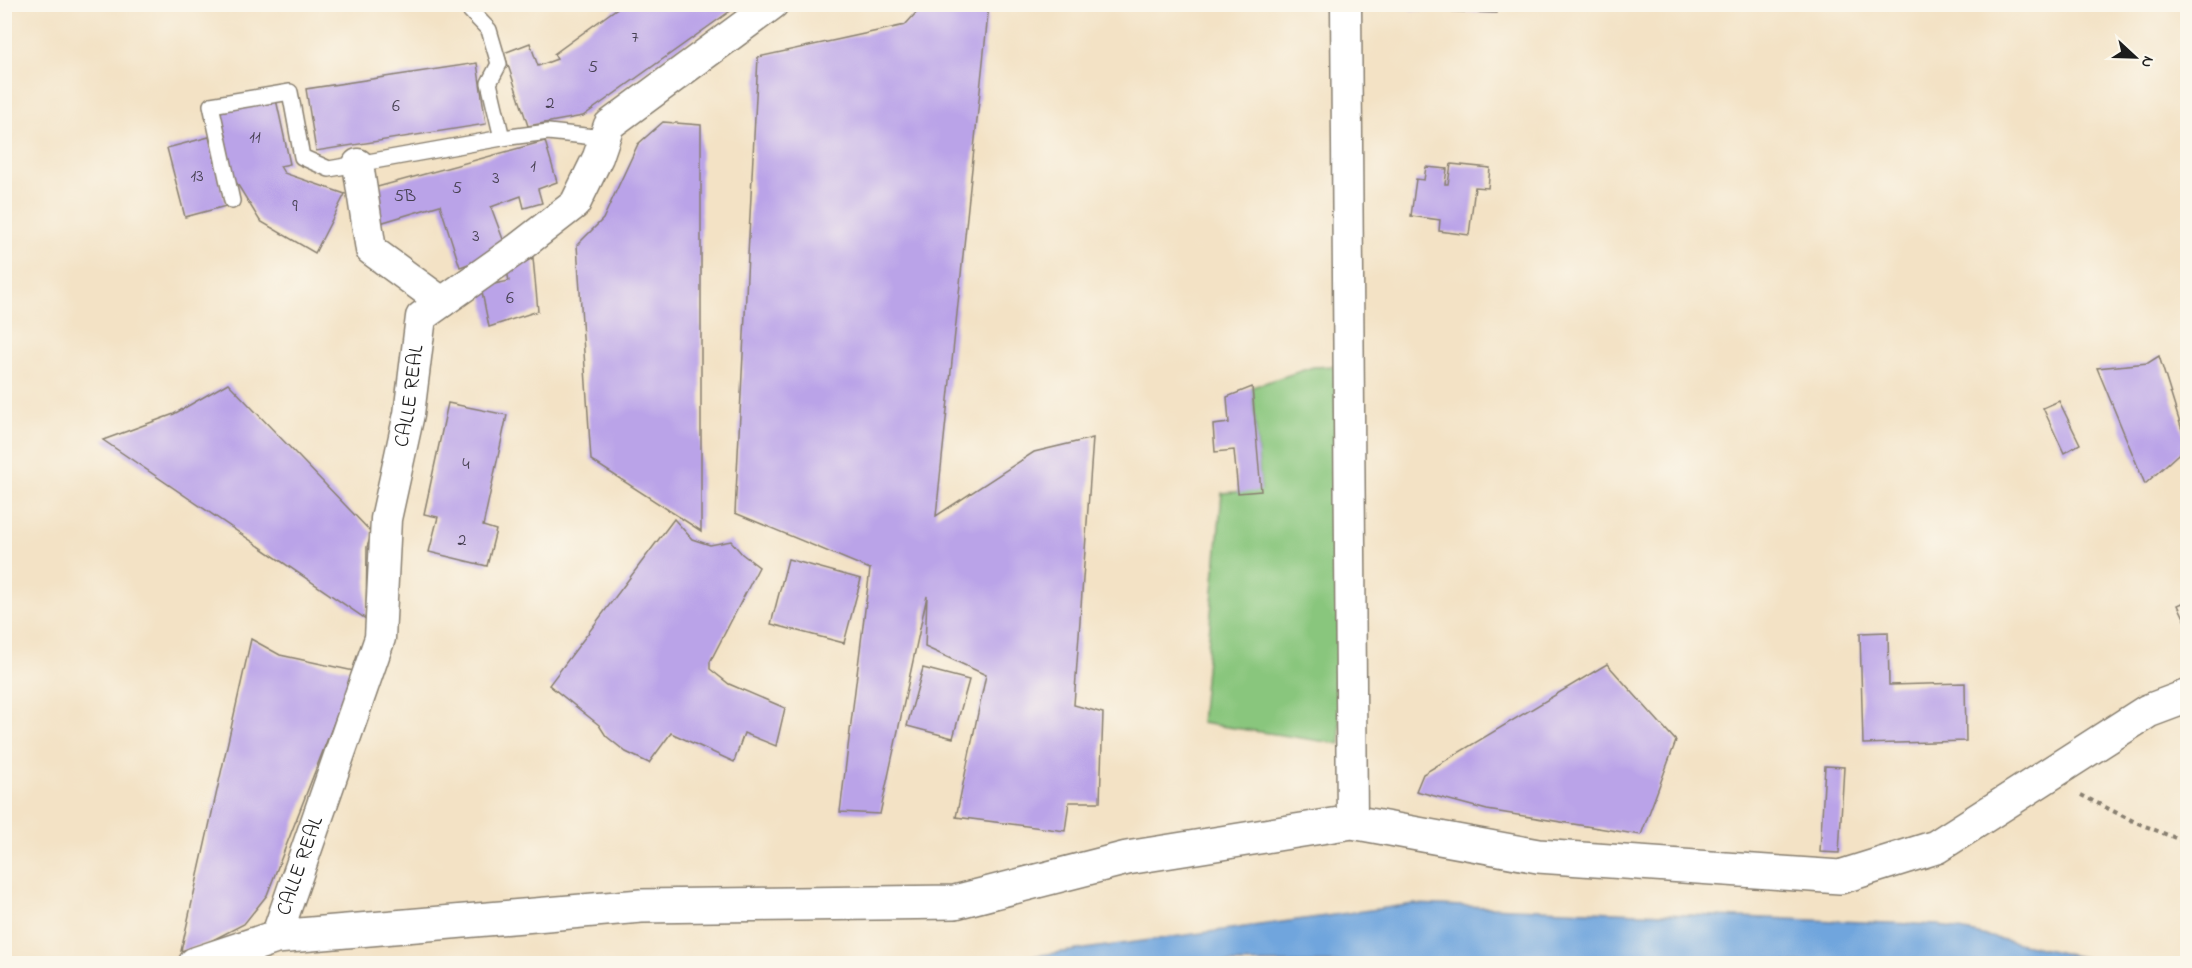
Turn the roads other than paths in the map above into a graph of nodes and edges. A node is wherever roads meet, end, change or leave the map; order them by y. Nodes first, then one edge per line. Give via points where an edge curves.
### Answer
1 (464, 4) edge
2 (773, 4) edge
3 (1346, 4) edge
4 (502, 138) junction
5 (604, 138) junction
6 (358, 164) junction
7 (232, 201) dead end
8 (442, 302) junction
9 (2187, 696) edge
10 (1352, 822) junction
11 (276, 937) junction
12 (195, 963) edge

1 - 4 lane via 489,30 499,64 489,83
2 - 5 street, CALLE REAL via 609,125
3 - 10 street
4 - 5 lane via 549,132
4 - 6 lane
5 - 8 street, CALLE REAL via 575,204
6 - 7 lane via 329,169 302,157 290,92 211,105
6 - 8 street via 371,250
8 - 11 street, CALLE REAL via 421,317 410,414 386,519 380,638
9 - 10 street via 2148,711 1936,847 1840,877 1538,856
10 - 11 street via 1128,858 955,902 641,906
11 - 12 street

